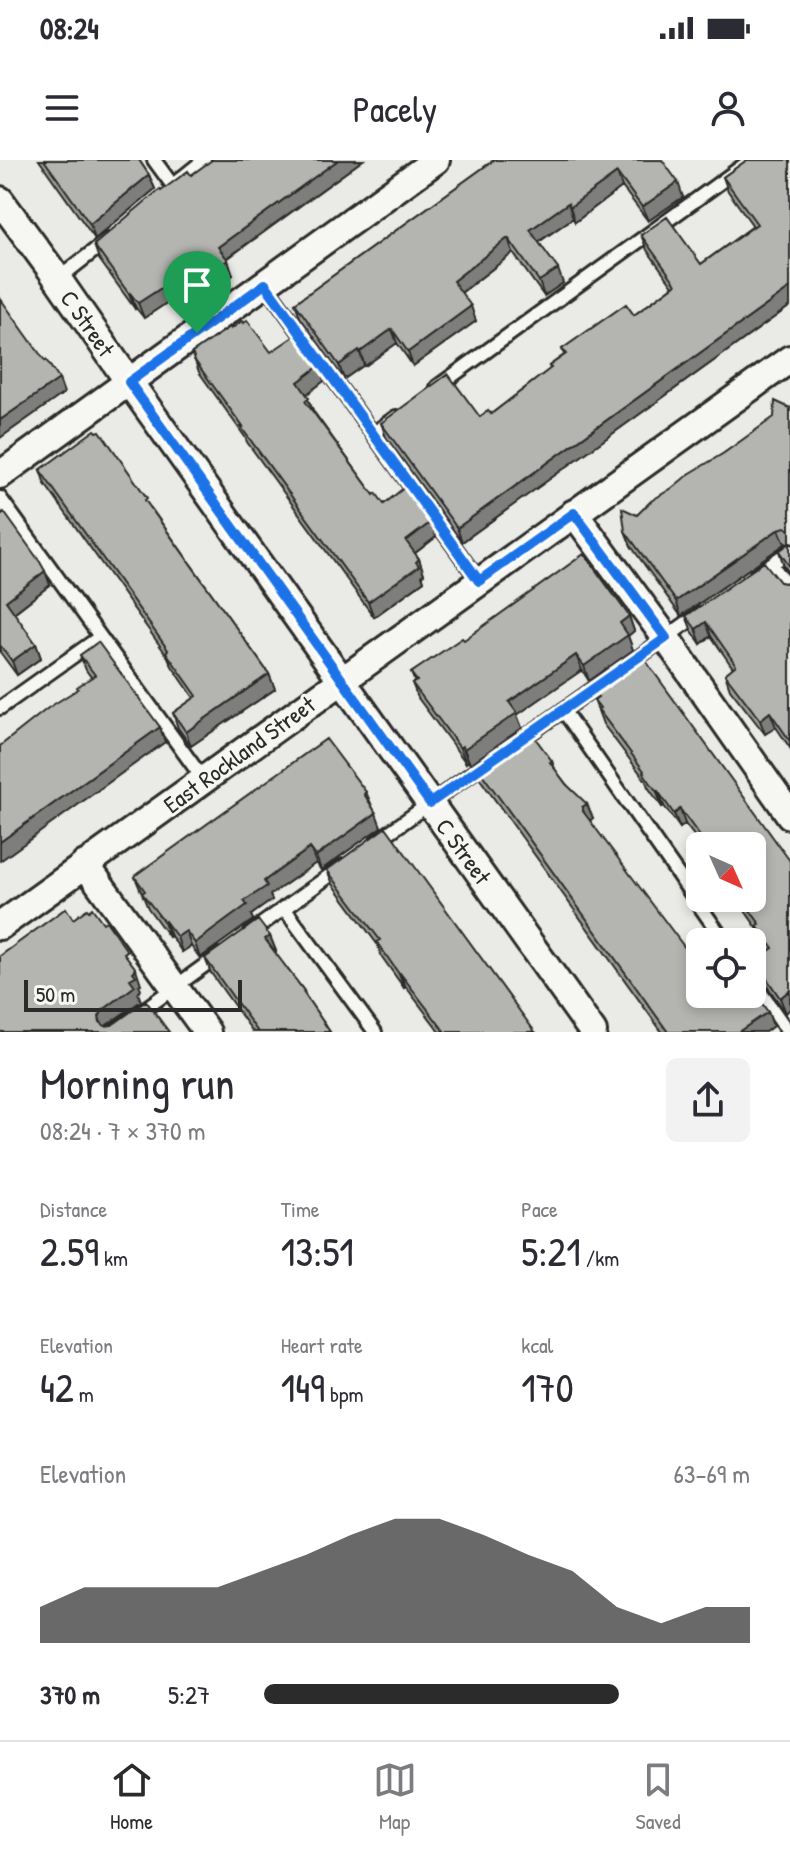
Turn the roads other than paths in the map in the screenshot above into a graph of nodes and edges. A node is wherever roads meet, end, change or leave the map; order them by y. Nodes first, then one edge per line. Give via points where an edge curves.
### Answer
1 (154, 160) edge
2 (204, 160) edge
3 (436, 160) edge
4 (751, 160) edge
5 (173, 186) junction
6 (162, 195) edge
7 (0, 200) edge
8 (118, 232) edge
9 (58, 279) junction
10 (265, 284) junction
11 (789, 361) edge
12 (129, 382) junction
13 (423, 397) edge
14 (411, 406) edge
15 (373, 434) junction
16 (0, 475) edge
17 (0, 498) edge
18 (574, 513) junction
19 (790, 551) edge
20 (771, 564) junction
21 (748, 580) edge
22 (479, 581) junction
23 (790, 589) edge
24 (713, 605) edge
25 (100, 637) junction
26 (666, 638) junction
27 (342, 680) junction
28 (0, 708) edge
29 (563, 710) junction
30 (203, 779) junction
31 (430, 803) junction
32 (790, 815) edge
33 (369, 847) edge
34 (357, 856) edge
35 (85, 864) junction
36 (284, 908) junction
37 (0, 926) edge
38 (715, 928) edge
39 (174, 987) junction
40 (766, 1000) edge
41 (113, 1032) edge
42 (207, 1032) edge
43 (375, 1032) edge
44 (593, 1032) edge
45 (788, 1032) edge

1 - 5 lane
2 - 5 lane
3 - 10 street
4 - 13 lane
5 - 6 lane
7 - 9 street, C Street
8 - 9 lane
9 - 12 street, C Street
10 - 12 street
10 - 15 lane
11 - 18 street, East Rockland Street
12 - 16 street
12 - 27 street, C Street
14 - 15 lane
15 - 22 lane
17 - 25 lane
18 - 22 street, East Rockland Street
18 - 26 street
19 - 20 lane
20 - 21 lane
20 - 23 lane
22 - 27 street, East Rockland Street
24 - 26 lane
25 - 28 lane
25 - 30 lane
26 - 29 lane
26 - 32 street
27 - 30 street, East Rockland Street
27 - 31 street, C Street
29 - 31 lane
29 - 38 lane
30 - 35 street, East Rockland Street
31 - 33 lane
31 - 44 street, C Street
34 - 36 lane
35 - 37 street, East Rockland Street
35 - 39 street
36 - 39 lane
36 - 43 lane
39 - 41 lane
39 - 42 street
40 - 45 lane

